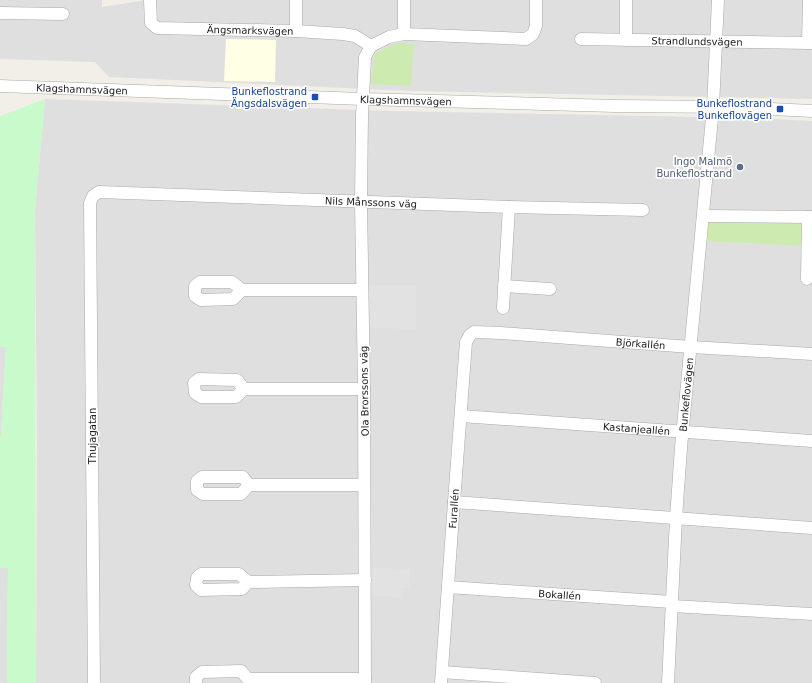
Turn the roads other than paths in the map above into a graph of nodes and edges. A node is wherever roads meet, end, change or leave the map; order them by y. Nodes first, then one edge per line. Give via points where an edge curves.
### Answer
1 (150, 0) edge
2 (296, 0) edge
3 (404, 0) edge
4 (536, 0) edge
5 (626, 0) edge
6 (718, 0) edge
7 (809, 0) edge
8 (0, 13) edge
9 (63, 14) dead end
10 (296, 31) junction
11 (404, 34) junction
12 (581, 39) dead end
13 (626, 40) junction
14 (716, 41) junction
15 (810, 43) edge
16 (371, 46) junction
17 (0, 86) edge
18 (363, 99) junction
19 (713, 107) junction
20 (812, 110) edge
21 (99, 192) joint
22 (361, 202) junction
23 (509, 207) junction
24 (643, 210) dead end
25 (704, 216) junction
26 (810, 217) edge
27 (807, 279) dead end
28 (504, 286) junction
29 (550, 288) dead end
30 (242, 290) dead end
31 (362, 290) junction
32 (503, 308) dead end
33 (470, 335) joint
34 (691, 347) junction
35 (812, 354) edge
36 (364, 388) junction
37 (244, 389) dead end
38 (461, 416) junction
39 (682, 432) junction
40 (812, 441) edge
41 (249, 485) dead end
42 (364, 485) junction
43 (454, 502) junction
44 (676, 518) junction
45 (812, 528) edge
46 (365, 580) junction
47 (248, 582) dead end
48 (448, 587) junction
49 (672, 604) junction
50 (812, 614) edge
51 (442, 678) edge
52 (247, 681) edge
53 (365, 681) edge
54 (94, 683) edge
55 (196, 683) edge
56 (595, 683) edge
57 (668, 683) edge

1 - 10 street, Ängsmarksvägen via 151,23 157,28
2 - 10 street
3 - 11 street
4 - 11 street via 536,26 533,34 526,39
5 - 13 street
6 - 14 street, Bunkeflovägen
7 - 15 street
8 - 9 street
10 - 16 street, Ängsmarksvägen via 355,36
11 - 16 street via 389,37
12 - 13 street, Strandlundsvägen
13 - 14 street, Strandlundsvägen
14 - 15 street, Strandlundsvägen
14 - 19 street, Bunkeflovägen
16 - 18 street via 365,57
17 - 18 street, Klagshamnsvägen
18 - 19 street, Klagshamnsvägen
18 - 22 street, Ola Brorssons väg
19 - 20 street, Klagshamnsvägen
19 - 25 street, Bunkeflovägen
21 - 22 street, Nils Månssons väg
21 - 54 street, Thujagatan via 93,196 90,203
22 - 23 street, Nils Månssons väg
22 - 31 street, Ola Brorssons väg
23 - 24 street, Nils Månssons väg
23 - 28 street
25 - 26 street
25 - 34 street, Bunkeflovägen
26 - 27 street
28 - 29 street
28 - 32 street
30 - 31 street
31 - 36 street, Ola Brorssons väg
33 - 34 street, Björkallén via 474,332 501,333
33 - 38 street, Furallén via 466,342
34 - 35 street, Björkallén
34 - 39 street, Bunkeflovägen
36 - 37 street
36 - 42 street, Ola Brorssons väg
38 - 39 street, Kastanjeallén
38 - 43 street, Furallén
39 - 40 street, Kastanjeallén
39 - 44 street, Bunkeflovägen
41 - 42 street
42 - 46 street, Ola Brorssons väg
43 - 44 street
43 - 48 street, Furallén
44 - 45 street
44 - 49 street, Bunkeflovägen
46 - 47 street
46 - 53 street, Ola Brorssons väg
48 - 49 street, Bokallén
48 - 51 street, Furallén
49 - 50 street, Bokallén
49 - 57 street, Bunkeflovägen
51 - 56 street
52 - 53 street
52 - 55 street via 241,672 202,672 196,677

